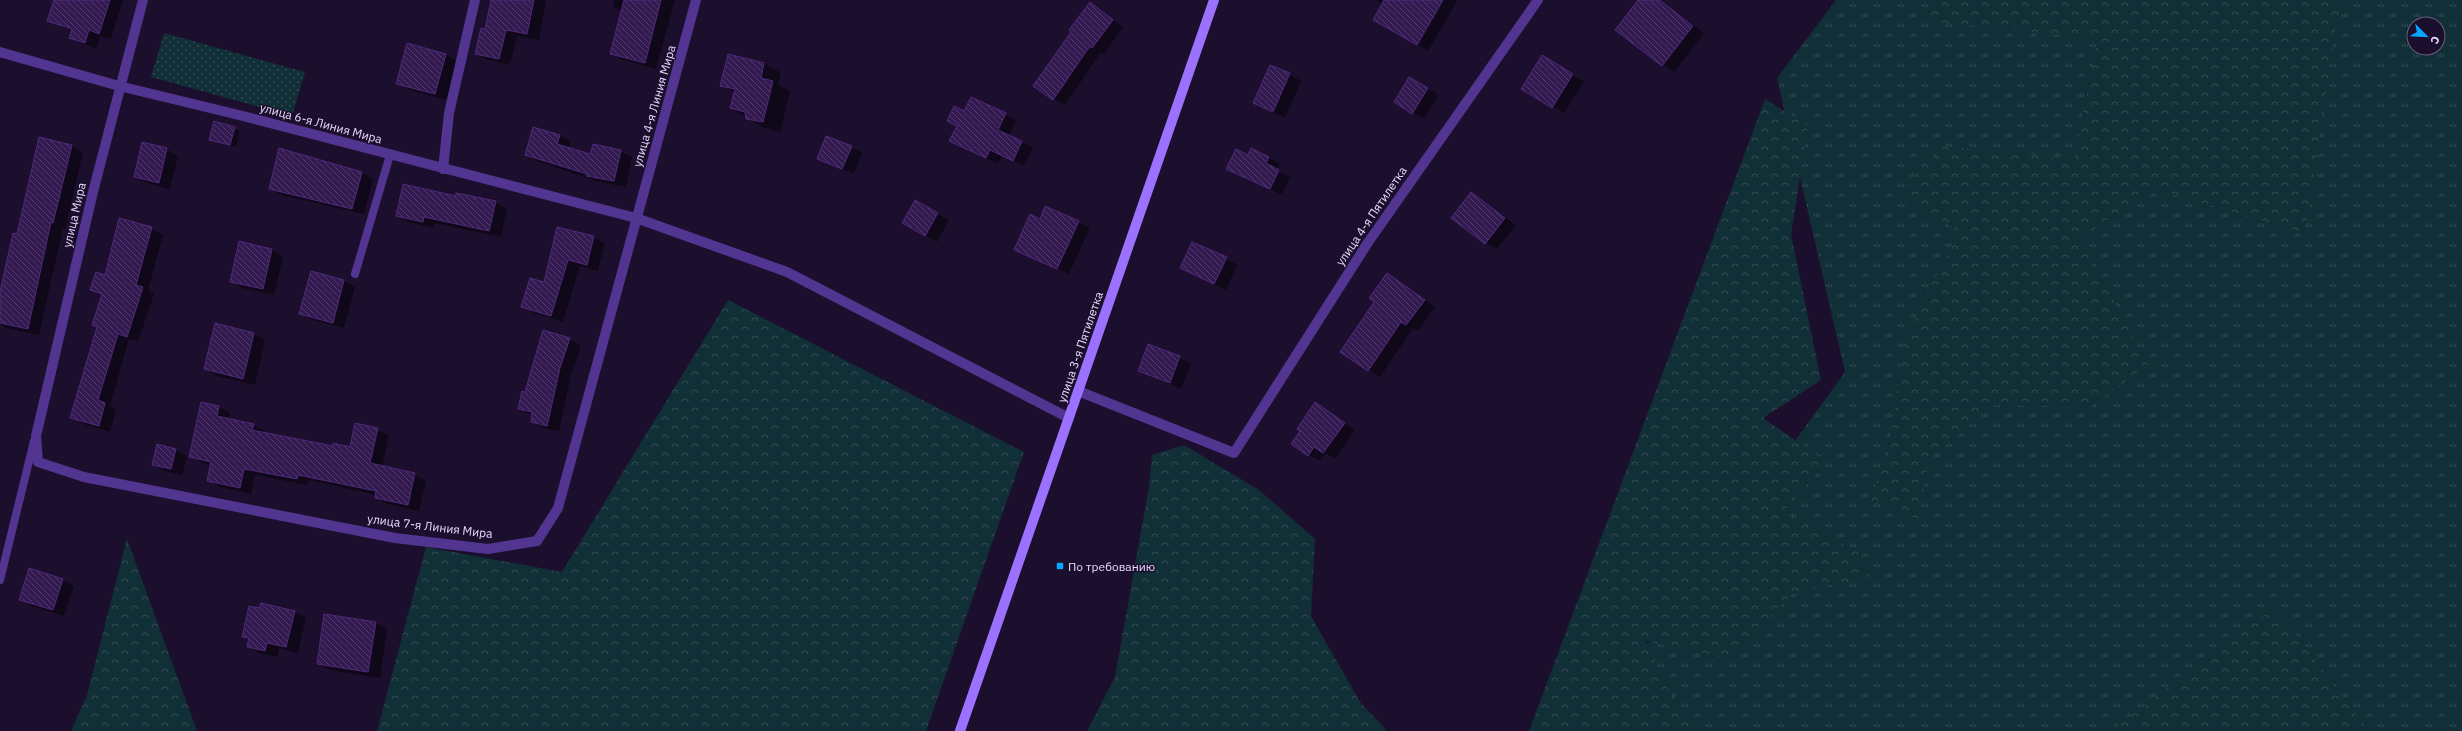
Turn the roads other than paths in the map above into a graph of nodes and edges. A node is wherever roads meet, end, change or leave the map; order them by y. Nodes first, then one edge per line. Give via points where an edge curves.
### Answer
1 (143, 0) edge
2 (475, 0) edge
3 (696, 0) edge
4 (1214, 0) edge
5 (1538, 0) edge
6 (0, 52) edge
7 (119, 86) junction
8 (390, 154) junction
9 (443, 169) junction
10 (636, 218) junction
11 (356, 274) dead end
12 (1078, 391) junction
13 (1069, 418) junction
14 (36, 436) junction
15 (0, 580) edge
16 (960, 731) edge

1 - 7 street, улица Мира
2 - 9 street via 449,113
3 - 10 street, улица 4-я Линия Мира
4 - 12 main road, улица 3-я Пятилетка
5 - 12 street, улица 4-я Пятилетка via 1367,244 1234,453
6 - 7 street, улица 6-я Линия Мира
7 - 8 street, улица 6-я Линия Мира via 239,114
7 - 14 street, улица Мира
8 - 9 street, улица 6-я Линия Мира
8 - 11 lane
9 - 10 street, улица 6-я Линия Мира
10 - 13 street, улица 6-я Линия Мира via 787,272
10 - 14 street, улица 7-я Линия Мира via 558,508 537,541 488,549 395,538 84,477 38,462
12 - 13 main road, улица 3-я Пятилетка
13 - 16 main road, улица 3-я Пятилетка
14 - 15 lane

